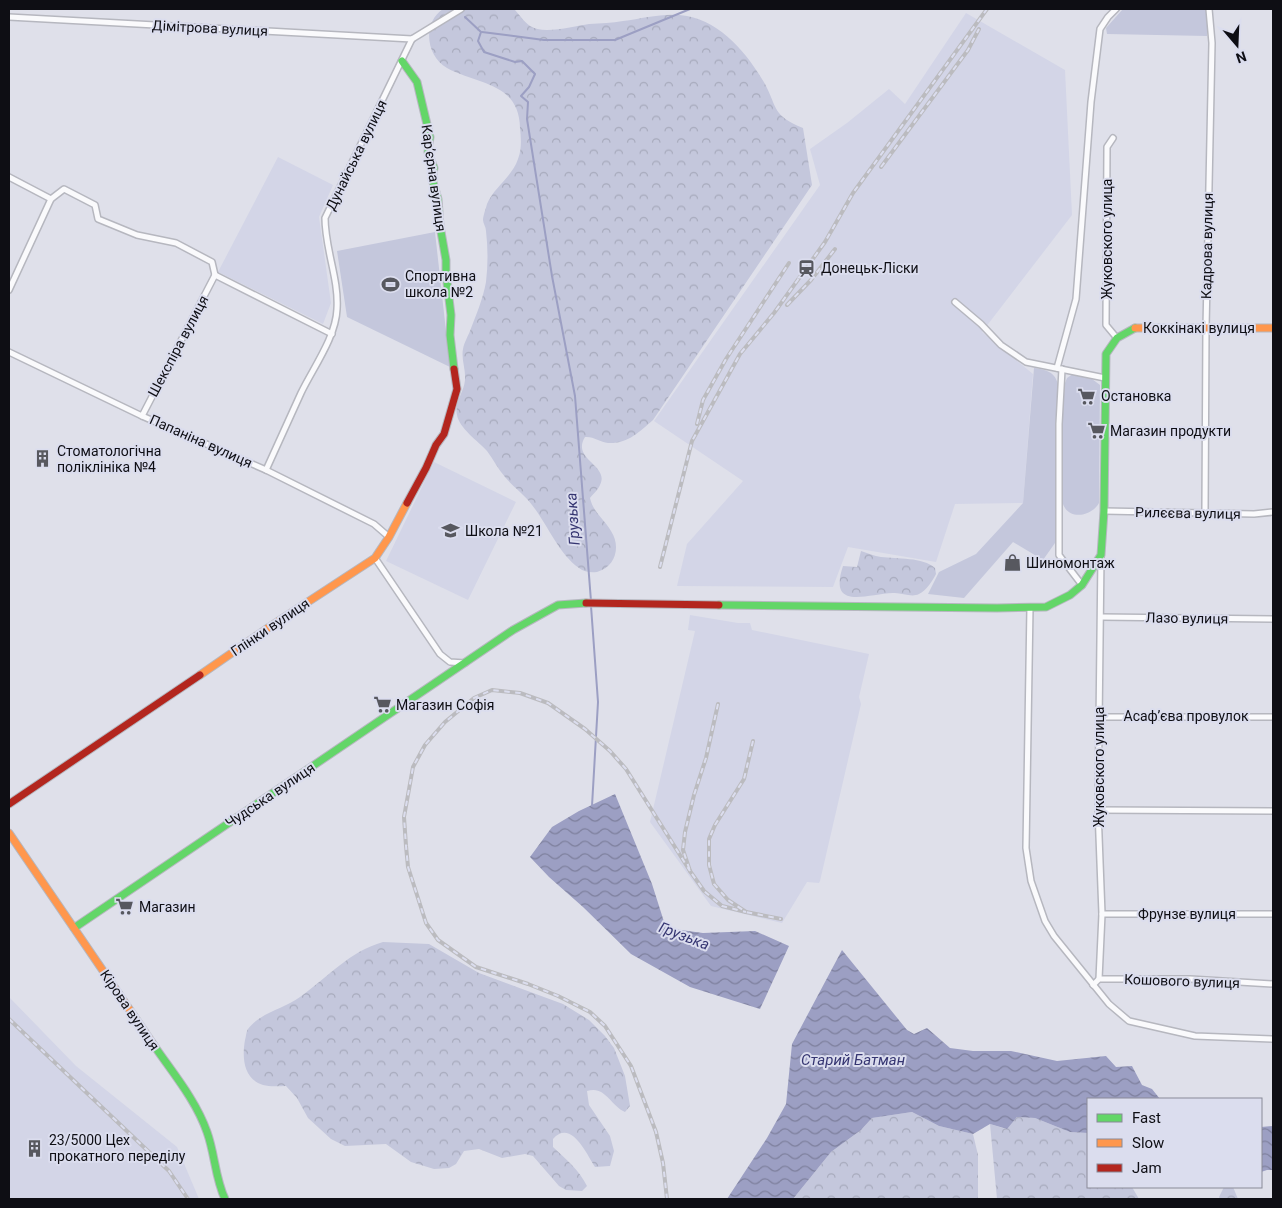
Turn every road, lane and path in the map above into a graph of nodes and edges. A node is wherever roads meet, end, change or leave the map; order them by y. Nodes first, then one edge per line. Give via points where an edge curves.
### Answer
1 (461, 9) edge
2 (1116, 9) edge
3 (1209, 9) edge
4 (9, 17) edge
5 (412, 39) junction
6 (402, 61) junction
7 (1113, 138) dead end
8 (9, 178) edge
9 (51, 198) junction
10 (215, 275) junction
11 (9, 290) edge
12 (954, 302) dead end
13 (1206, 328) junction
14 (1273, 328) edge
15 (332, 334) junction
16 (1116, 337) junction
17 (9, 352) edge
18 (1059, 368) junction
19 (1105, 378) junction
20 (457, 389) joint
21 (142, 416) junction
22 (266, 470) junction
23 (1104, 511) junction
24 (1205, 512) junction
25 (1273, 512) edge
26 (389, 537) junction
27 (1101, 555) junction
28 (375, 558) junction
29 (1082, 585) junction
30 (1030, 608) junction
31 (1101, 617) junction
32 (1273, 619) edge
33 (465, 662) junction
34 (1273, 716) edge
35 (1099, 717) junction
36 (9, 804) edge
37 (1098, 810) junction
38 (1273, 811) edge
39 (9, 833) edge
40 (1102, 914) junction
41 (1273, 914) edge
42 (74, 928) junction
43 (1099, 978) junction
44 (1273, 984) edge
45 (1093, 985) junction
46 (1273, 1039) edge
47 (225, 1199) edge

1 - 5 street
2 - 18 street via 1100,29 1091,102 1078,284
3 - 13 street, Кадрова вулиця via 1212,43
4 - 5 street, Дімітрова вулиця
5 - 6 street, Дунайська вулиця
6 - 15 street, Дунайська вулиця via 325,218 338,300
6 - 20 street, Кар’єрна вулиця via 417,82 430,137 428,152 434,168 432,179 438,199 446,260
7 - 16 street, Жуковского улица via 1107,147 1106,325
8 - 9 street
9 - 10 street via 64,189 96,205 98,219 137,235 176,243 212,262
9 - 11 street
10 - 15 street
10 - 21 street, Шекспіра вулиця
12 - 18 street via 1001,345 1026,362
13 - 14 street, Коккінакі вулиця
13 - 16 street, Коккінакі вулиця via 1134,328
13 - 24 street, Кадрова вулиця
15 - 22 street, Дунайська вулиця
16 - 19 street via 1106,354
17 - 21 street, Папаніна вулиця
18 - 19 street
18 - 29 street via 1059,555
19 - 23 street
20 - 26 street, Глінки вулиця via 444,434
21 - 22 street, Папаніна вулиця
22 - 26 street, Папаніна вулиця via 374,524
23 - 24 street, Рилєєва вулиця
23 - 27 street
24 - 25 street, Рилєєва вулиця
26 - 28 street, Глінки вулиця
27 - 29 street
27 - 31 street, Жуковского улица
28 - 33 street via 440,654 450,662
28 - 36 street, Глінки вулиця
29 - 30 street, Чудська вулиця via 1058,602
30 - 33 street, Чудська вулиця via 574,604 545,611
30 - 45 street via 1026,848 1031,881 1046,920 1063,948
31 - 32 street, Лазо вулиця
31 - 35 street, Жуковского улица
33 - 42 street, Чудська вулиця
34 - 35 street, Асаф’єва провулок
35 - 37 street, Жуковского улица
37 - 38 street
37 - 40 street, Жуковского улица
39 - 42 street, Кірова вулиця
40 - 41 street, Фрунзе вулиця
40 - 43 street, Жуковского улица
42 - 47 street, Кірова вулиця via 197,1110 207,1132 216,1177
43 - 44 street, Кошового вулиця
43 - 45 street
45 - 46 street via 1119,1014 1134,1023 1196,1036

